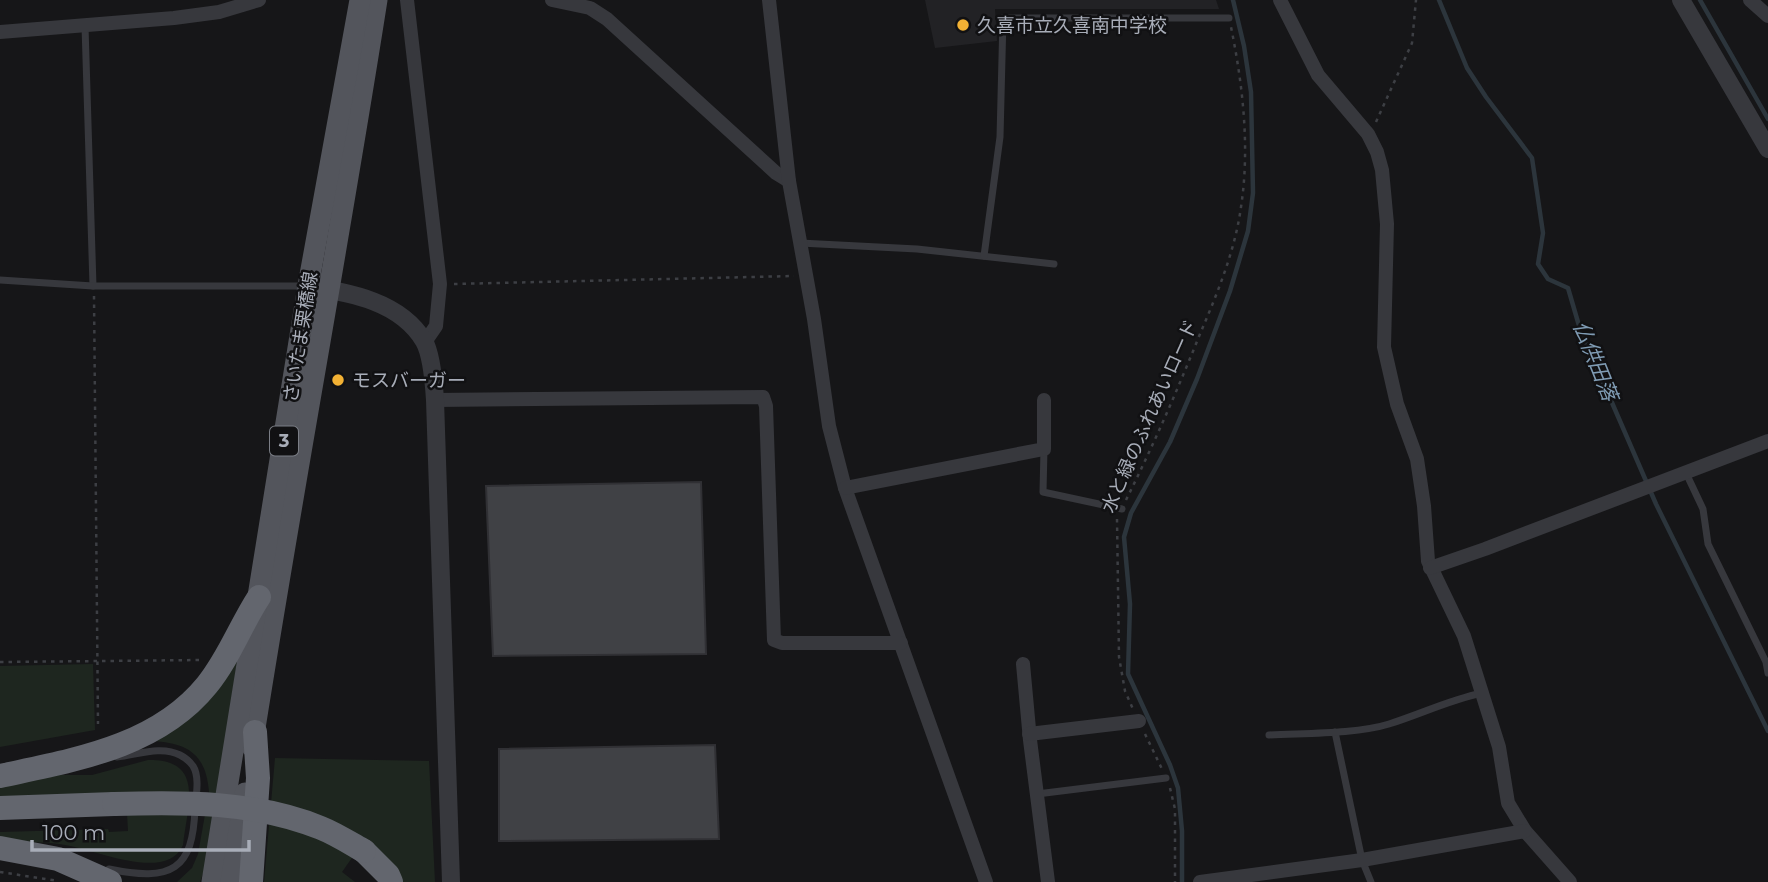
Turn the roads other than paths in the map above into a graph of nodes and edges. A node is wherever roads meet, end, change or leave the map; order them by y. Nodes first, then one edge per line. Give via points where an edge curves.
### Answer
1 (259, 0) edge
2 (360, 0) edge
3 (377, 0) edge
4 (407, 0) edge
5 (769, 0) edge
6 (1280, 0) edge
7 (1750, 0) edge
8 (561, 1) edge
9 (1684, 2) edge
10 (1768, 16) edge
11 (1229, 18) road end
12 (85, 26) junction
13 (0, 33) edge
14 (1768, 149) edge
15 (789, 181) junction
16 (800, 243) junction
17 (985, 256) junction
18 (1054, 264) dead end
19 (0, 280) edge
20 (93, 286) junction
21 (308, 286) junction
22 (330, 290) junction
23 (425, 342) junction
24 (435, 400) junction
25 (1044, 400) dead end
26 (1768, 441) edge
27 (1044, 449) junction
28 (1686, 472) junction
29 (845, 488) junction
30 (1122, 509) road end
31 (1430, 568) junction
32 (259, 597) junction
33 (901, 643) junction
34 (1023, 664) dead end
35 (1768, 673) edge
36 (1482, 693) junction
37 (1139, 721) road end
38 (255, 732) junction
39 (1335, 732) junction
40 (1029, 734) junction
41 (1269, 735) dead end
42 (74, 759) junction
43 (0, 776) edge
44 (1166, 778) road end
45 (1037, 794) junction
46 (0, 808) edge
47 (113, 813) junction
48 (0, 825) edge
49 (1525, 831) junction
50 (0, 848) edge
51 (70, 854) dead end
52 (40, 855) junction
53 (1362, 860) junction
54 (362, 866) edge
55 (108, 875) edge
56 (212, 882) edge
57 (231, 882) edge
58 (251, 882) edge
59 (391, 882) edge
60 (451, 882) edge
61 (986, 882) edge
62 (1048, 882) edge
63 (1200, 882) edge
64 (1371, 882) edge
65 (1570, 882) edge

1 - 12 street via 219,12
2 - 21 main road, さいたま栗橋線 / 3
3 - 22 main road, さいたま栗橋線 / 3
4 - 23 street via 440,284 436,326
5 - 15 street
6 - 31 street via 1318,75 1368,134 1381,162 1387,224 1384,347 1397,404 1417,459
7 - 10 street
8 - 15 street via 590,8 607,19
9 - 14 street
11 - 17 lane via 1003,18 1000,137
12 - 13 street
12 - 20 lane
15 - 16 street
16 - 17 lane
16 - 29 street via 829,426
17 - 18 lane
19 - 20 lane
20 - 21 lane
21 - 22 street
21 - 32 main road, さいたま栗橋線 / 3
22 - 23 street via 389,307
22 - 38 main road, さいたま栗橋線 / 3
23 - 24 street
24 - 33 street via 763,397 774,640
24 - 60 street
25 - 27 street
26 - 28 street
27 - 29 street
27 - 30 lane via 1043,492
28 - 31 street
28 - 35 lane via 1703,509 1709,544
29 - 33 street
31 - 36 street via 1464,636
32 - 42 highway via 229,653 182,712 138,738
32 - 56 main road, さいたま栗橋線 / 3
33 - 61 street
34 - 40 street
36 - 39 lane via 1386,725
36 - 49 street via 1499,747 1508,803
37 - 40 street
38 - 57 main road, さいたま栗橋線 / 3
38 - 58 highway via 258,778
39 - 41 lane
39 - 53 lane
40 - 45 street
42 - 43 highway
42 - 55 lane via 160,751 178,754 193,766 194,837 183,866 162,879
44 - 45 lane
45 - 62 street
46 - 47 highway
47 - 48 highway
47 - 54 highway via 212,819 284,831
49 - 53 street
49 - 65 street
50 - 52 highway
51 - 52 lane
52 - 55 highway
53 - 63 street
53 - 64 lane
54 - 59 highway via 388,876

